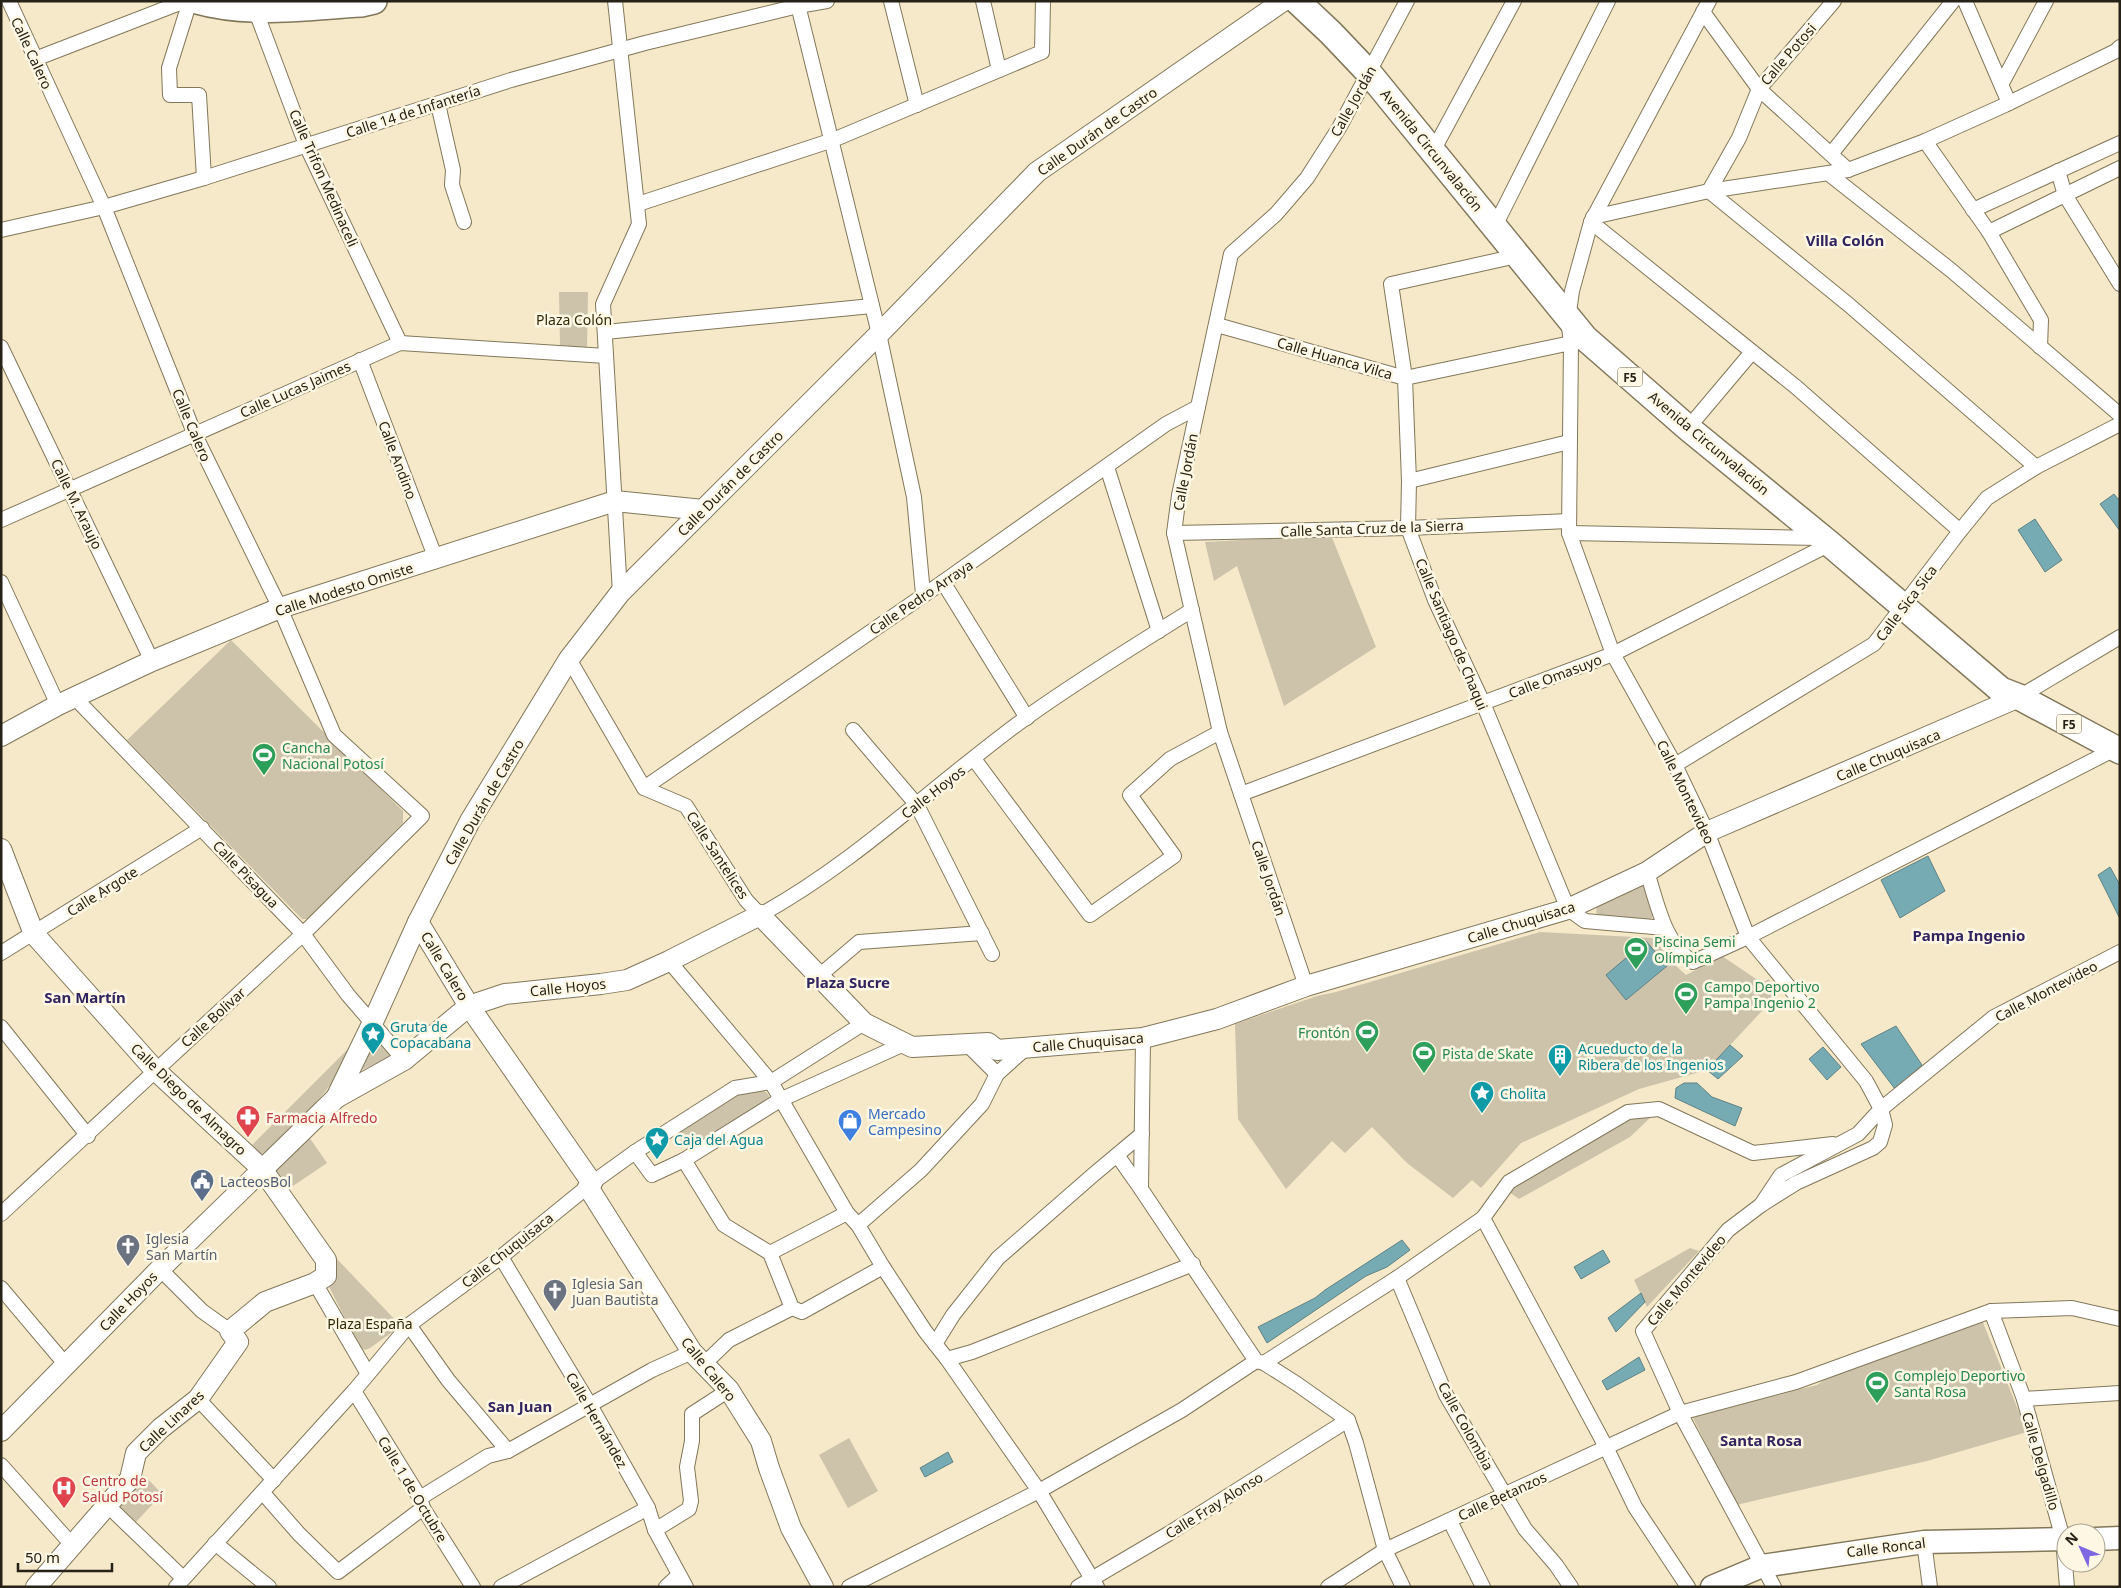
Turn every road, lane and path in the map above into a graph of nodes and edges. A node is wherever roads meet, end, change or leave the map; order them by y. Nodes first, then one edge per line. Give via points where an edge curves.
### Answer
1 (8, 1) edge
2 (185, 1) edge
3 (190, 1) edge
4 (197, 1) edge
5 (374, 1) edge
6 (615, 1) edge
7 (828, 1) edge
8 (891, 1) edge
9 (982, 1) edge
10 (1043, 1) edge
11 (1283, 1) edge
12 (1297, 1) edge
13 (1407, 1) edge
14 (1514, 1) edge
15 (1608, 1) edge
16 (1834, 1) edge
17 (1953, 1) edge
18 (1965, 1) edge
19 (2046, 1) edge
20 (1, 4) edge
21 (798, 4) edge
22 (1706, 6) edge
23 (255, 9) junction
24 (621, 51) junction
25 (2119, 51) edge
26 (35, 59) junction
27 (999, 70) junction
28 (1369, 73) junction
29 (2002, 83) junction
30 (1759, 89) junction
31 (2009, 103) junction
32 (438, 104) junction
33 (917, 105) junction
34 (833, 140) junction
35 (1925, 140) junction
36 (2120, 143) edge
37 (306, 145) junction
38 (1433, 151) junction
39 (1831, 154) junction
40 (2120, 168) edge
41 (1848, 170) junction
42 (2058, 171) junction
43 (1829, 174) junction
44 (204, 178) junction
45 (1709, 192) junction
46 (2065, 194) junction
47 (638, 204) junction
48 (104, 208) junction
49 (1973, 210) junction
50 (1592, 219) junction
51 (464, 222) dead end
52 (1494, 228) junction
53 (1, 230) edge
54 (1989, 232) junction
55 (1517, 256) junction
56 (2120, 284) edge
57 (872, 306) junction
58 (1217, 325) junction
59 (1570, 331) junction
60 (604, 332) junction
61 (879, 334) junction
62 (400, 343) junction
63 (1, 347) edge
64 (2040, 347) junction
65 (1752, 352) junction
66 (606, 356) junction
67 (360, 360) junction
68 (1405, 378) junction
69 (1198, 407) junction
70 (2120, 414) edge
71 (2120, 424) edge
72 (1688, 428) junction
73 (195, 435) junction
74 (1569, 442) junction
75 (1107, 467) junction
76 (2036, 467) junction
77 (1409, 481) junction
78 (70, 489) junction
79 (615, 501) junction
80 (703, 510) junction
81 (1, 520) edge
82 (1568, 527) junction
83 (1408, 528) junction
84 (1960, 531) junction
85 (1174, 533) junction
86 (1826, 541) junction
87 (436, 560) junction
88 (1, 582) edge
89 (943, 582) junction
90 (620, 593) junction
91 (923, 594) junction
92 (1904, 606) junction
93 (280, 608) junction
94 (1192, 610) junction
95 (1159, 630) junction
96 (2120, 637) edge
97 (1612, 654) junction
98 (569, 659) junction
99 (152, 661) junction
100 (2019, 697) junction
101 (67, 702) junction
102 (1483, 703) junction
103 (1027, 718) junction
104 (853, 730) dead end
105 (1220, 732) junction
106 (1, 736) edge
107 (2118, 750) edge
108 (974, 759) junction
109 (1676, 765) junction
110 (644, 788) junction
111 (1241, 794) junction
112 (917, 805) junction
113 (422, 816) joint
114 (202, 828) junction
115 (1706, 832) junction
116 (1, 849) edge
117 (1647, 872) junction
118 (1568, 909) junction
119 (760, 915) junction
120 (418, 922) junction
121 (1665, 928) junction
122 (982, 933) junction
123 (34, 934) junction
124 (304, 934) junction
125 (1748, 937) junction
126 (2120, 952) edge
127 (1, 953) edge
128 (992, 954) dead end
129 (669, 962) junction
130 (819, 976) junction
131 (1306, 986) junction
132 (469, 1006) junction
133 (864, 1023) junction
134 (372, 1024) junction
135 (1, 1027) edge
136 (1143, 1038) junction
137 (906, 1043) junction
138 (967, 1044) junction
139 (1026, 1048) junction
140 (404, 1060) junction
141 (155, 1070) junction
142 (997, 1074) junction
143 (770, 1082) junction
144 (336, 1098) junction
145 (780, 1100) junction
146 (1881, 1109) junction
147 (1142, 1134) junction
148 (88, 1136) junction
149 (1841, 1143) junction
150 (635, 1152) junction
151 (1117, 1155) junction
152 (684, 1160) junction
153 (262, 1169) junction
154 (590, 1185) junction
155 (1141, 1189) junction
156 (1761, 1204) junction
157 (847, 1213) junction
158 (1, 1214) edge
159 (1483, 1218) junction
160 (858, 1225) junction
161 (770, 1253) junction
162 (501, 1257) junction
163 (1192, 1264) junction
164 (883, 1267) junction
165 (160, 1269) junction
166 (1397, 1278) junction
167 (315, 1284) junction
168 (1, 1288) edge
169 (792, 1308) junction
170 (1991, 1311) junction
171 (2120, 1319) edge
172 (409, 1325) junction
173 (230, 1331) junction
174 (935, 1344) junction
175 (698, 1358) junction
176 (947, 1359) junction
177 (1260, 1362) junction
178 (66, 1365) junction
179 (368, 1374) junction
180 (729, 1390) junction
181 (354, 1391) junction
182 (2120, 1393) edge
183 (198, 1399) junction
184 (2024, 1399) junction
185 (590, 1405) junction
186 (1680, 1413) junction
187 (1348, 1420) junction
188 (1, 1431) edge
189 (1606, 1447) junction
190 (508, 1450) junction
191 (1, 1465) edge
192 (274, 1480) junction
193 (1040, 1491) junction
194 (263, 1493) junction
195 (1504, 1494) junction
196 (422, 1503) junction
197 (107, 1505) junction
198 (648, 1508) junction
199 (1450, 1521) junction
200 (2060, 1523) edge
201 (655, 1530) junction
202 (2120, 1538) edge
203 (2056, 1539) edge
204 (2106, 1539) edge
205 (1924, 1542) junction
206 (215, 1543) junction
207 (73, 1546) junction
208 (1384, 1550) junction
209 (1762, 1566) junction
210 (2066, 1573) edge
211 (683, 1581) edge
212 (180, 1583) edge
213 (1094, 1583) edge
214 (36, 1587) edge
215 (269, 1587) edge
216 (473, 1587) edge
217 (502, 1587) edge
218 (666, 1587) edge
219 (823, 1587) edge
220 (849, 1587) edge
221 (1078, 1587) edge
222 (1328, 1587) edge
223 (1403, 1587) edge
224 (1483, 1587) edge
225 (1571, 1587) edge
226 (1688, 1587) edge
227 (1712, 1587) edge
228 (1774, 1587) edge
229 (1930, 1587) edge
230 (2067, 1587) edge

1 - 20 street
1 - 26 street, Calle Calero
2 - 26 street
3 - 44 street via 169,68 170,95 199,95
4 - 23 highway via 220,8
5 - 23 highway
6 - 24 street
7 - 21 street, Calle 14 de Infantería
8 - 33 street
9 - 27 street
10 - 27 street via 1042,52
11 - 61 main road, Calle Durán de Castro via 1037,172
12 - 28 highway, Avenida Circunvalación / F5
13 - 28 street, Calle Jordán
14 - 38 street
15 - 52 street
16 - 30 street, Calle Potosi
17 - 39 street
18 - 29 street
19 - 29 street
21 - 24 street, Calle 14 de Infantería
21 - 34 street
22 - 30 street
22 - 50 street, Calle Montevideo
23 - 37 street, Calle Trifon Medinaceli
24 - 32 street, Calle 14 de Infantería via 511,80
24 - 47 street
25 - 31 street
26 - 48 street, Calle Calero
27 - 33 street
28 - 38 highway, Avenida Circunvalación / F5
28 - 58 street, Calle Jordán via 1307,178 1276,214 1231,254
29 - 31 street
30 - 39 street
30 - 45 street, Calle Potosi via 1739,138
31 - 35 street
32 - 37 street, Calle 14 de Infantería
32 - 51 street via 453,170 452,185
33 - 34 street
34 - 47 street
34 - 57 street
35 - 41 street
35 - 49 street
36 - 42 street
37 - 44 street, Calle 14 de Infantería
37 - 62 street, Calle Trifon Medinaceli
38 - 52 highway, Avenida Circunvalación / F5
39 - 41 street
40 - 46 street
41 - 43 street
42 - 46 street
42 - 49 street
43 - 45 street
43 - 64 street via 1952,271
44 - 48 street, Calle 14 de Infantería
45 - 50 street
45 - 76 street via 1849,305
46 - 54 street
46 - 56 street
47 - 60 street via 639,224 603,304
48 - 53 street, Calle 14 de Infantería
48 - 73 street, Calle Calero
49 - 54 street
50 - 59 street, Calle Montevideo via 1572,291
50 - 65 street
52 - 55 highway, Avenida Circunvalación / F5
54 - 64 street via 2041,320
55 - 59 highway, Avenida Circunvalación / F5
55 - 68 street, Calle Santiago de Chaqui via 1391,284
57 - 60 street
57 - 61 street
58 - 68 street, Calle Huanca Vilca
58 - 69 street, Calle Jordán
59 - 68 street, Calle Huanca Vilca
59 - 72 highway, Avenida Circunvalación / F5 via 1585,338
59 - 74 street, Calle Montevideo
60 - 66 street
61 - 80 main road, Calle Durán de Castro
61 - 91 street via 914,497
62 - 66 street, Calle Lucas Jaimes
62 - 67 street, Calle Lucas Jaimes
63 - 78 street, Calle M. Araujo
64 - 70 street
65 - 72 street
65 - 84 street
66 - 79 street
67 - 73 street, Calle Lucas Jaimes
67 - 87 street, Calle Andino
68 - 77 street, Calle Santiago de Chaqui
69 - 75 street, Calle Pedro Arraya via 1166,424
69 - 85 street, Calle Jordán
71 - 76 street, Calle Sica Sica
72 - 86 highway, Avenida Circunvalación / F5
73 - 78 street, Calle Lucas Jaimes
73 - 93 street, Calle Calero
74 - 77 street
74 - 82 street, Calle Montevideo
75 - 89 street, Calle Pedro Arraya
75 - 95 street
76 - 84 street, Calle Sica Sica via 1987,498
77 - 83 street, Calle Santiago de Chaqui
78 - 81 street, Calle Lucas Jaimes
78 - 99 street, Calle M. Araujo
79 - 80 main road, Calle Modesto Omiste
79 - 87 main road, Calle Modesto Omiste
79 - 90 street
80 - 90 main road, Calle Durán de Castro
82 - 83 street, Calle Santa Cruz de la Sierra
82 - 86 street, Calle Santa Cruz de la Sierra
82 - 97 street, Calle Montevideo
83 - 85 street, Calle Santa Cruz de la Sierra
83 - 102 street, Calle Santiago de Chaqui via 1435,600
84 - 92 street, Calle Sica Sica
85 - 94 street, Calle Jordán
86 - 92 highway, Avenida Circunvalación / F5
86 - 97 street, Calle Omasuyo
87 - 93 main road, Calle Modesto Omiste
88 - 101 street, Calle Pisagua
89 - 91 street, Calle Pedro Arraya
89 - 103 street
90 - 98 main road, Calle Durán de Castro
91 - 110 street, Calle Pedro Arraya
92 - 100 highway, Avenida Circunvalación / F5 via 2001,690
92 - 109 street, Calle Sica Sica via 1874,644
93 - 99 main road, Calle Modesto Omiste
93 - 113 street, Calle Calero via 334,735
94 - 95 street, Calle Hoyos
94 - 105 street, Calle Jordán
95 - 103 street, Calle Hoyos
96 - 100 street, Calle Chuquisaca
97 - 102 street, Calle Omasuyo
97 - 109 street, Calle Montevideo
98 - 110 street
98 - 120 main road, Calle Durán de Castro via 470,820
99 - 101 main road, Calle Modesto Omiste
100 - 107 highway, Avenida Circunvalación / F5
100 - 115 main road, Calle Chuquisaca
101 - 106 main road, Calle Modesto Omiste
101 - 114 street, Calle Pisagua
102 - 111 street, Calle Omasuyo
102 - 118 street, Calle Santiago de Chaqui
103 - 108 street, Calle Hoyos
104 - 112 street
105 - 108 street via 1170,759 1130,794 1174,856 1090,915
105 - 111 street, Calle Jordán
107 - 125 street
108 - 112 street, Calle Hoyos
109 - 115 street, Calle Montevideo
110 - 119 street, Calle Santelices via 686,806 746,900
111 - 131 street, Calle Jordán
112 - 119 street, Calle Hoyos via 794,896
112 - 122 street
113 - 124 street, Calle Bolivar
114 - 123 street, Calle Argote
114 - 124 street, Calle Pisagua
115 - 117 main road, Calle Chuquisaca
115 - 125 street, Calle Montevideo
116 - 123 main road, Calle Diego de Almagro
117 - 118 main road, Calle Chuquisaca
117 - 121 street
118 - 121 street via 1585,920
118 - 131 main road, Calle Chuquisaca
119 - 129 main road, Calle Hoyos
119 - 130 main road, Calle Santelices
120 - 132 main road, Calle Calero
120 - 134 main road, Calle Durán de Castro
121 - 125 street via 1685,957 1694,962
122 - 128 street
122 - 130 street via 859,942
123 - 127 street, Calle Argote
123 - 141 main road, Calle Diego de Almagro
124 - 134 street, Calle Pisagua
124 - 141 street, Calle Bolivar
125 - 146 street, Calle Montevideo via 1866,1081
126 - 146 street, Calle Montevideo via 1994,1017
129 - 132 main road, Calle Hoyos via 627,980 505,994
129 - 143 street
130 - 133 main road, Calle Santelices
131 - 136 main road, Calle Chuquisaca via 1218,1019
132 - 140 main road, Calle Hoyos
132 - 154 main road, Calle Calero
133 - 137 main road, Calle Chuquisaca
133 - 143 street, Calle Chuquisaca
134 - 140 street, Calle Pisagua
134 - 144 main road, Calle Durán de Castro
135 - 148 street
136 - 139 main road, Calle Chuquisaca
136 - 147 street
137 - 138 main road, Calle Chuquisaca via 912,1047
137 - 145 street
138 - 139 main road, Calle Chuquisaca via 988,1043 997,1050
138 - 142 street
139 - 142 street
140 - 144 main road, Calle Hoyos
141 - 148 street, Calle Bolivar
141 - 153 main road, Calle Diego de Almagro
142 - 160 street via 982,1104 921,1170
143 - 145 street
143 - 150 street, Calle Chuquisaca via 735,1088
144 - 153 main road, Calle Hoyos
145 - 152 street
145 - 157 street
146 - 149 street, Calle Montevideo via 1858,1134
146 - 156 street via 1885,1125 1880,1142 1873,1148 1796,1183
147 - 151 street
147 - 155 street
148 - 158 street, Calle Bolivar
149 - 156 street, Calle Montevideo via 1781,1175
149 - 159 street via 1753,1153 1659,1109 1628,1112 1509,1182
150 - 152 street via 652,1175
150 - 154 street, Calle Chuquisaca
151 - 155 street
151 - 174 street via 998,1258 953,1315
152 - 161 street via 724,1225
153 - 165 main road, Calle Hoyos
153 - 167 main road, Calle Diego de Almagro via 326,1260 326,1276
154 - 162 street, Calle Chuquisaca
154 - 175 main road, Calle Calero
155 - 163 street
156 - 186 street, Calle Montevideo via 1728,1230 1643,1331
157 - 160 street
157 - 161 street
159 - 166 street
159 - 189 street
160 - 164 street
161 - 169 street
162 - 172 street, Calle Chuquisaca
162 - 185 street, Calle Hernández
163 - 176 street via 972,1352
163 - 177 street
164 - 169 street via 802,1312
164 - 174 street
165 - 173 street via 202,1311
165 - 178 main road, Calle Hoyos
166 - 177 street
166 - 195 street, Calle Colombia via 1446,1395
167 - 173 main road via 265,1302
167 - 179 street
168 - 178 street
169 - 175 street
170 - 171 street, Calle Betanzos via 2072,1308
170 - 184 street, Calle Delgadillo
170 - 186 street, Calle Betanzos via 1796,1382
172 - 179 street, Calle Chuquisaca
172 - 190 street via 448,1380
173 - 183 main road, Calle Linares via 238,1342
174 - 176 street
175 - 180 main road, Calle Calero
175 - 185 street via 652,1370
176 - 193 street
177 - 187 street
177 - 193 street
178 - 188 main road, Calle Hoyos
179 - 181 street, Calle Chuquisaca
180 - 201 street via 692,1414 692,1441 687,1467 689,1509
180 - 219 main road, Calle Calero via 762,1441 768,1468 790,1528
181 - 192 street, Calle Chuquisaca
181 - 196 street, Calle 1 de Octubre
182 - 184 street
183 - 192 street
183 - 197 main road, Calle Linares via 161,1428 136,1454 130,1479
184 - 200 street, Calle Delgadillo
185 - 190 street
185 - 198 street, Calle Hernández
186 - 189 street, Calle Betanzos
186 - 209 street, Calle Montevideo
187 - 208 street
187 - 213 street, Calle Fray Alonso
189 - 195 street, Calle Betanzos
189 - 226 street via 1635,1507
190 - 196 street via 488,1456
191 - 207 street
192 - 194 street, Calle Chuquisaca
193 - 213 street
193 - 220 street
194 - 196 street via 298,1534 338,1572
194 - 206 street, Calle Chuquisaca
195 - 199 street, Calle Betanzos
195 - 225 street, Calle Colombia via 1525,1529
196 - 216 street, Calle 1 de Octubre
197 - 207 main road, Calle Linares
197 - 212 street
198 - 201 street, Calle Hernández
198 - 217 street
199 - 208 street, Calle Betanzos
199 - 224 street
201 - 211 street, Calle Hernández
202 - 204 main road
203 - 205 main road, Calle Roncal
205 - 209 main road, Calle Roncal
205 - 229 street
206 - 212 street, Calle Chuquisaca
206 - 215 street
207 - 214 main road, Calle Linares
208 - 222 street, Calle Betanzos
208 - 223 street
209 - 227 main road, Calle Roncal
209 - 228 street, Calle Montevideo
210 - 230 street, Calle Delgadillo
211 - 218 street
213 - 221 street, Calle Fray Alonso

